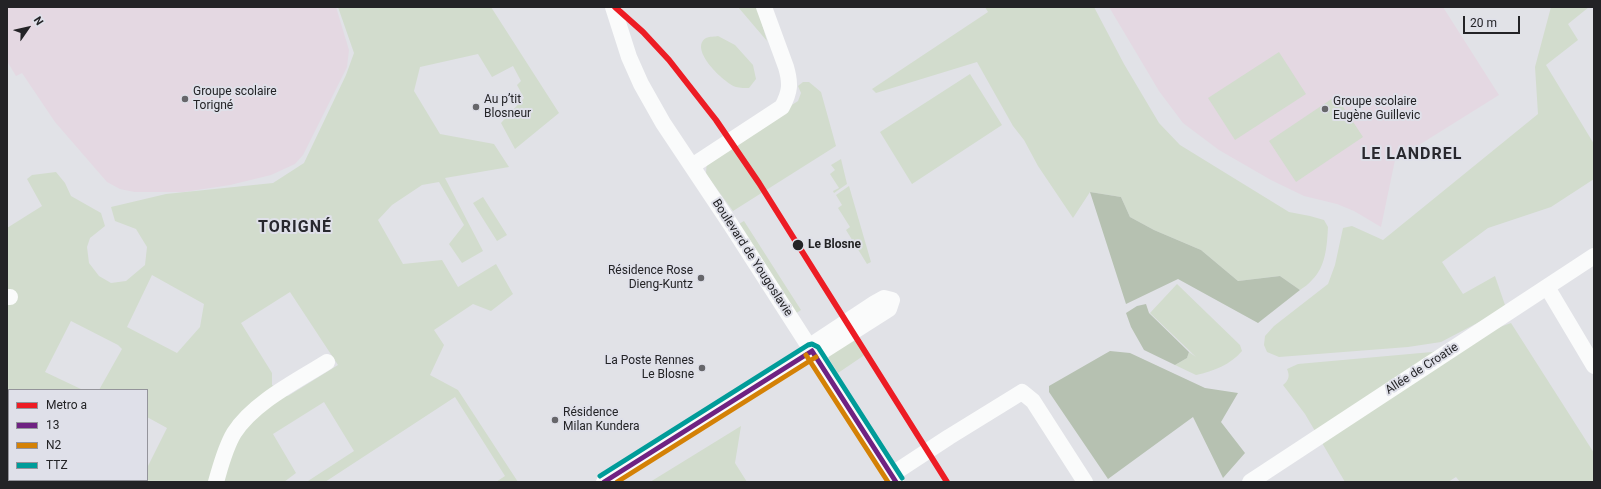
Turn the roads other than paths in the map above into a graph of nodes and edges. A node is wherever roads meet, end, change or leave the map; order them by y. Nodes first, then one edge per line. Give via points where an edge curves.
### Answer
1 (613, 7) edge
2 (764, 7) edge
3 (692, 166) junction
4 (1594, 256) edge
5 (1547, 287) junction
6 (812, 351) junction
7 (327, 362) dead end
8 (1594, 366) edge
9 (894, 478) edge
10 (216, 482) edge
11 (604, 482) edge
12 (1085, 482) edge
13 (1250, 482) edge

1 - 3 street, Boulevard de Yougoslavie via 642,84 663,123
2 - 3 street via 789,76 790,92 782,107
3 - 6 street, Boulevard de Yougoslavie
4 - 5 street, Allée de Croatie
5 - 8 street
5 - 13 street, Allée de Croatie
6 - 9 street, Boulevard de Yougoslavie
6 - 11 street
7 - 10 street via 258,406 240,424 226,448
9 - 12 street via 949,436 1022,392 1033,401

